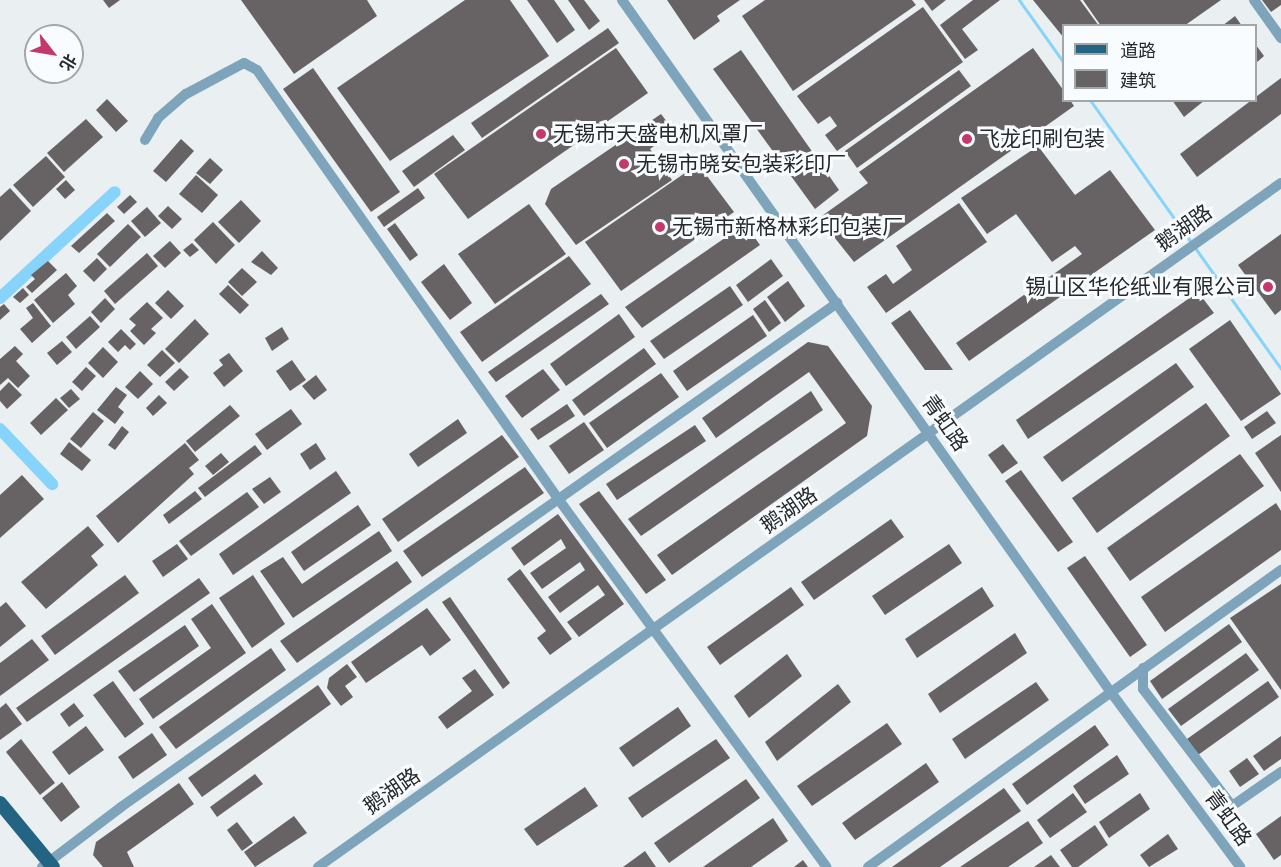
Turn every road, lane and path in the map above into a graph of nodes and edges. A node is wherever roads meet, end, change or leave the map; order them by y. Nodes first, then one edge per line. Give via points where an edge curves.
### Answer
1 (622, 0) edge
2 (1254, 0) edge
3 (1281, 38) edge
4 (145, 140) dead end
5 (1281, 183) edge
6 (837, 303) junction
7 (929, 434) junction
8 (559, 500) junction
9 (1281, 570) edge
10 (654, 631) junction
11 (1143, 668) junction
12 (1110, 691) junction
13 (1281, 772) edge
14 (0, 803) edge
15 (48, 865) edge
16 (318, 867) edge
17 (827, 867) edge
18 (868, 867) edge
19 (1240, 867) edge

1 - 6 street, 青虹路
2 - 3 street
4 - 8 street via 158,118 186,94 244,63 257,70
5 - 7 street, 鹅湖路
6 - 7 street, 青虹路
6 - 8 street
7 - 10 street, 鹅湖路
7 - 12 street, 青虹路
8 - 10 street
8 - 15 street via 121,807
9 - 11 street
10 - 16 street, 鹅湖路
10 - 17 street
11 - 12 street
11 - 13 street via 1143,689 1233,806
12 - 18 street
12 - 19 street, 青虹路
14 - 15 main road

